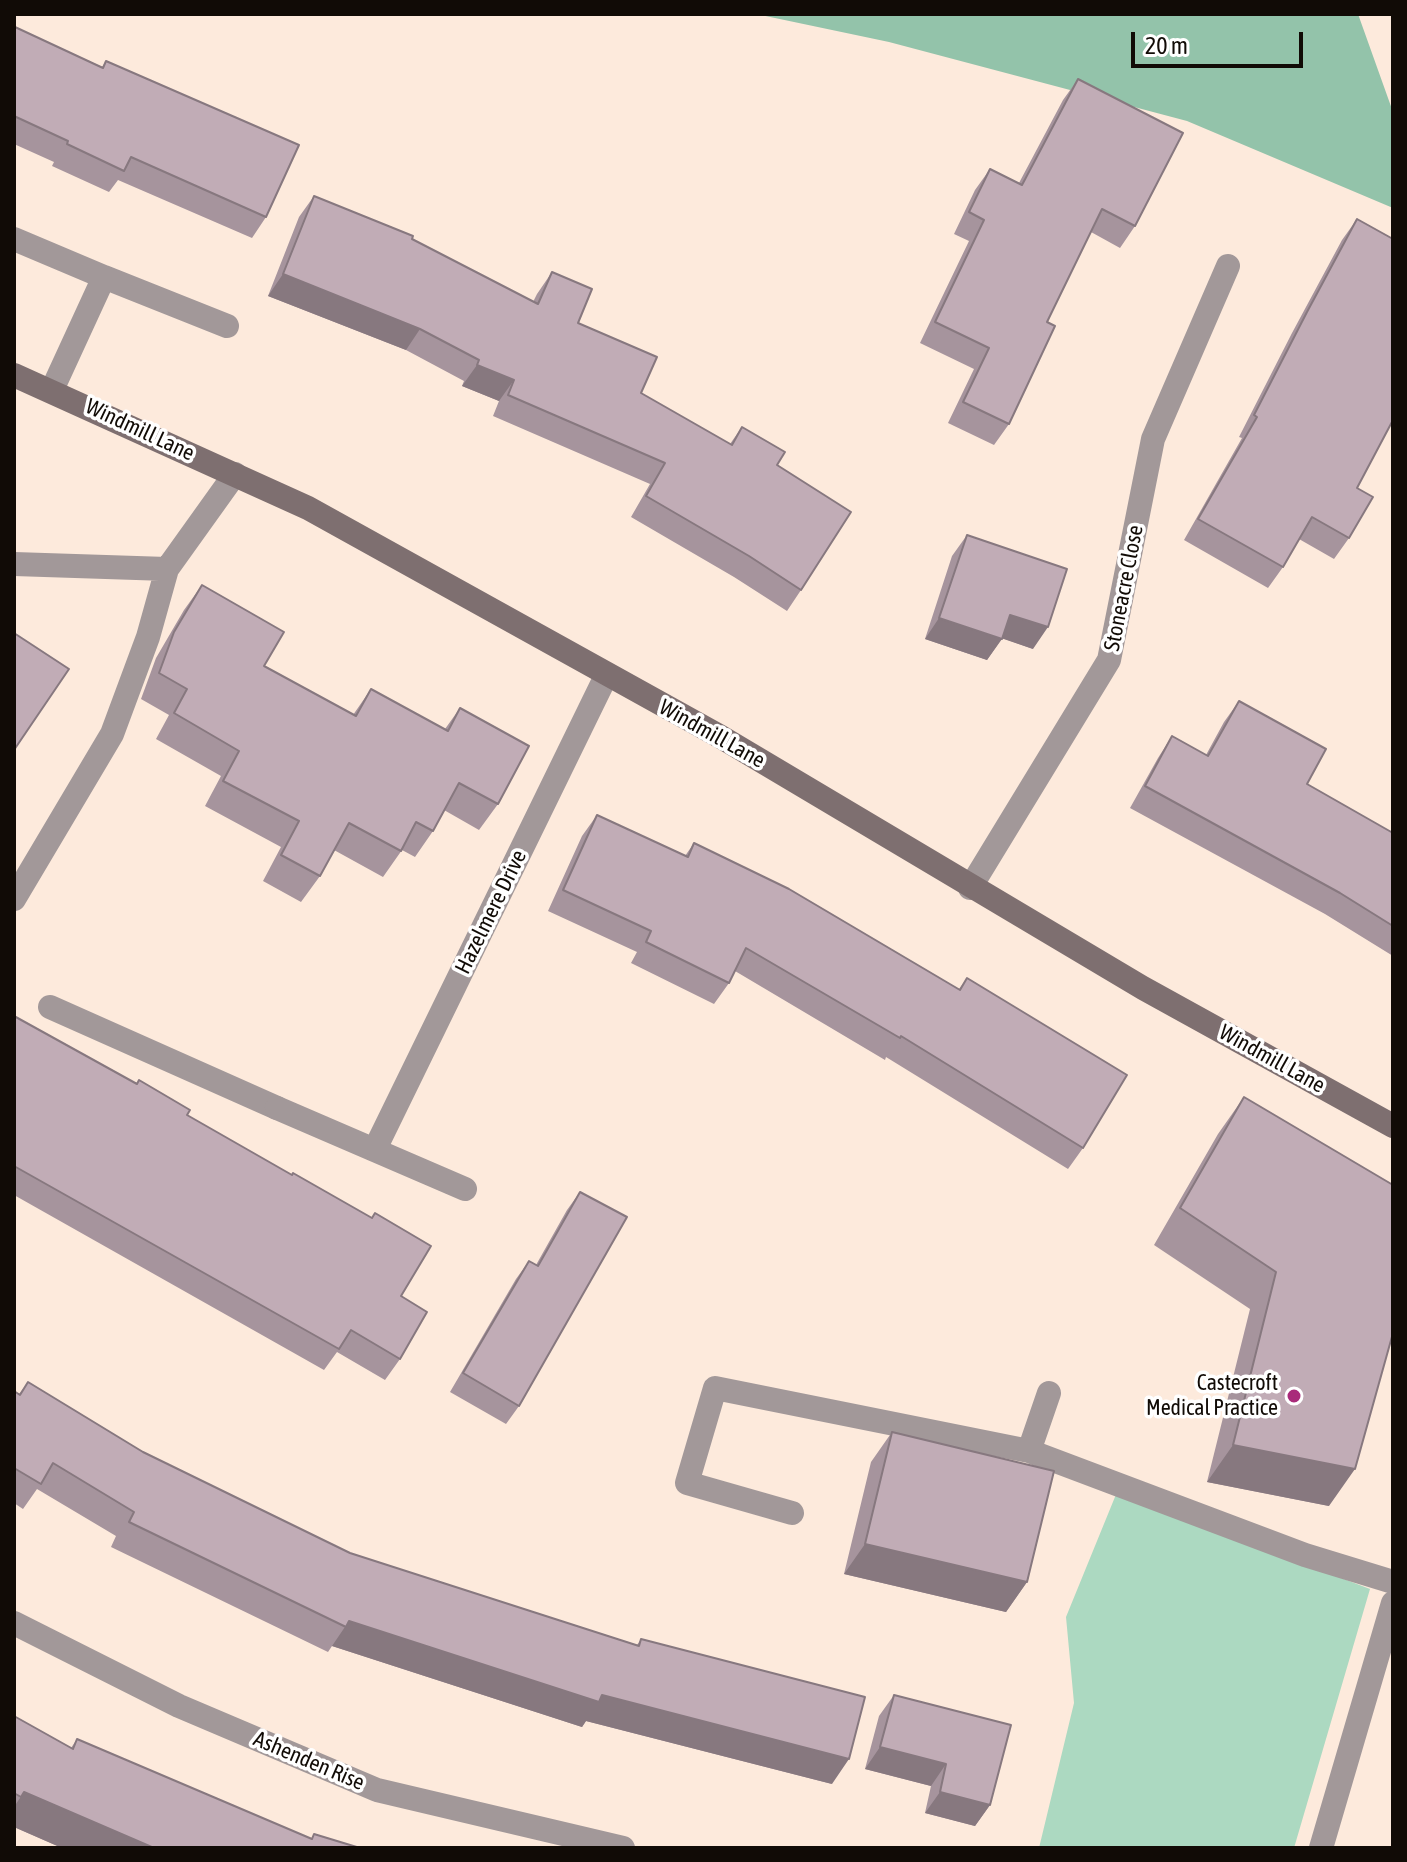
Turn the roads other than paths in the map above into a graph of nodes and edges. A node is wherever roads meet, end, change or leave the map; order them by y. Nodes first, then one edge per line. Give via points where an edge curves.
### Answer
1 (14, 239) edge
2 (1228, 266) dead end
3 (104, 277) junction
4 (227, 326) dead end
5 (14, 375) edge
6 (52, 390) junction
7 (235, 474) junction
8 (14, 564) edge
9 (167, 569) junction
10 (606, 676) junction
11 (970, 888) junction
12 (14, 899) edge
13 (50, 1007) dead end
14 (1393, 1126) edge
15 (375, 1149) junction
16 (465, 1189) dead end
17 (1049, 1393) dead end
18 (1029, 1451) junction
19 (792, 1513) dead end
20 (1393, 1582) edge
21 (1393, 1603) edge
22 (14, 1623) edge
23 (623, 1848) edge
24 (1321, 1848) edge

1 - 3 street
2 - 11 street, Stoneacre Close via 1153,439 1109,660
3 - 4 street
3 - 6 street
5 - 6 street, Windmill Lane
6 - 7 street, Windmill Lane
7 - 9 street
7 - 10 street, Windmill Lane via 308,508
8 - 9 street
9 - 12 street via 112,734
10 - 11 street, Windmill Lane via 721,737
10 - 15 street, Hazelmere Drive
11 - 14 street, Windmill Lane
13 - 15 street
15 - 16 street
17 - 18 street
18 - 19 street via 715,1388 687,1483
18 - 20 street via 1305,1555
21 - 24 street
22 - 23 street, Ashenden Rise via 179,1706 377,1790

